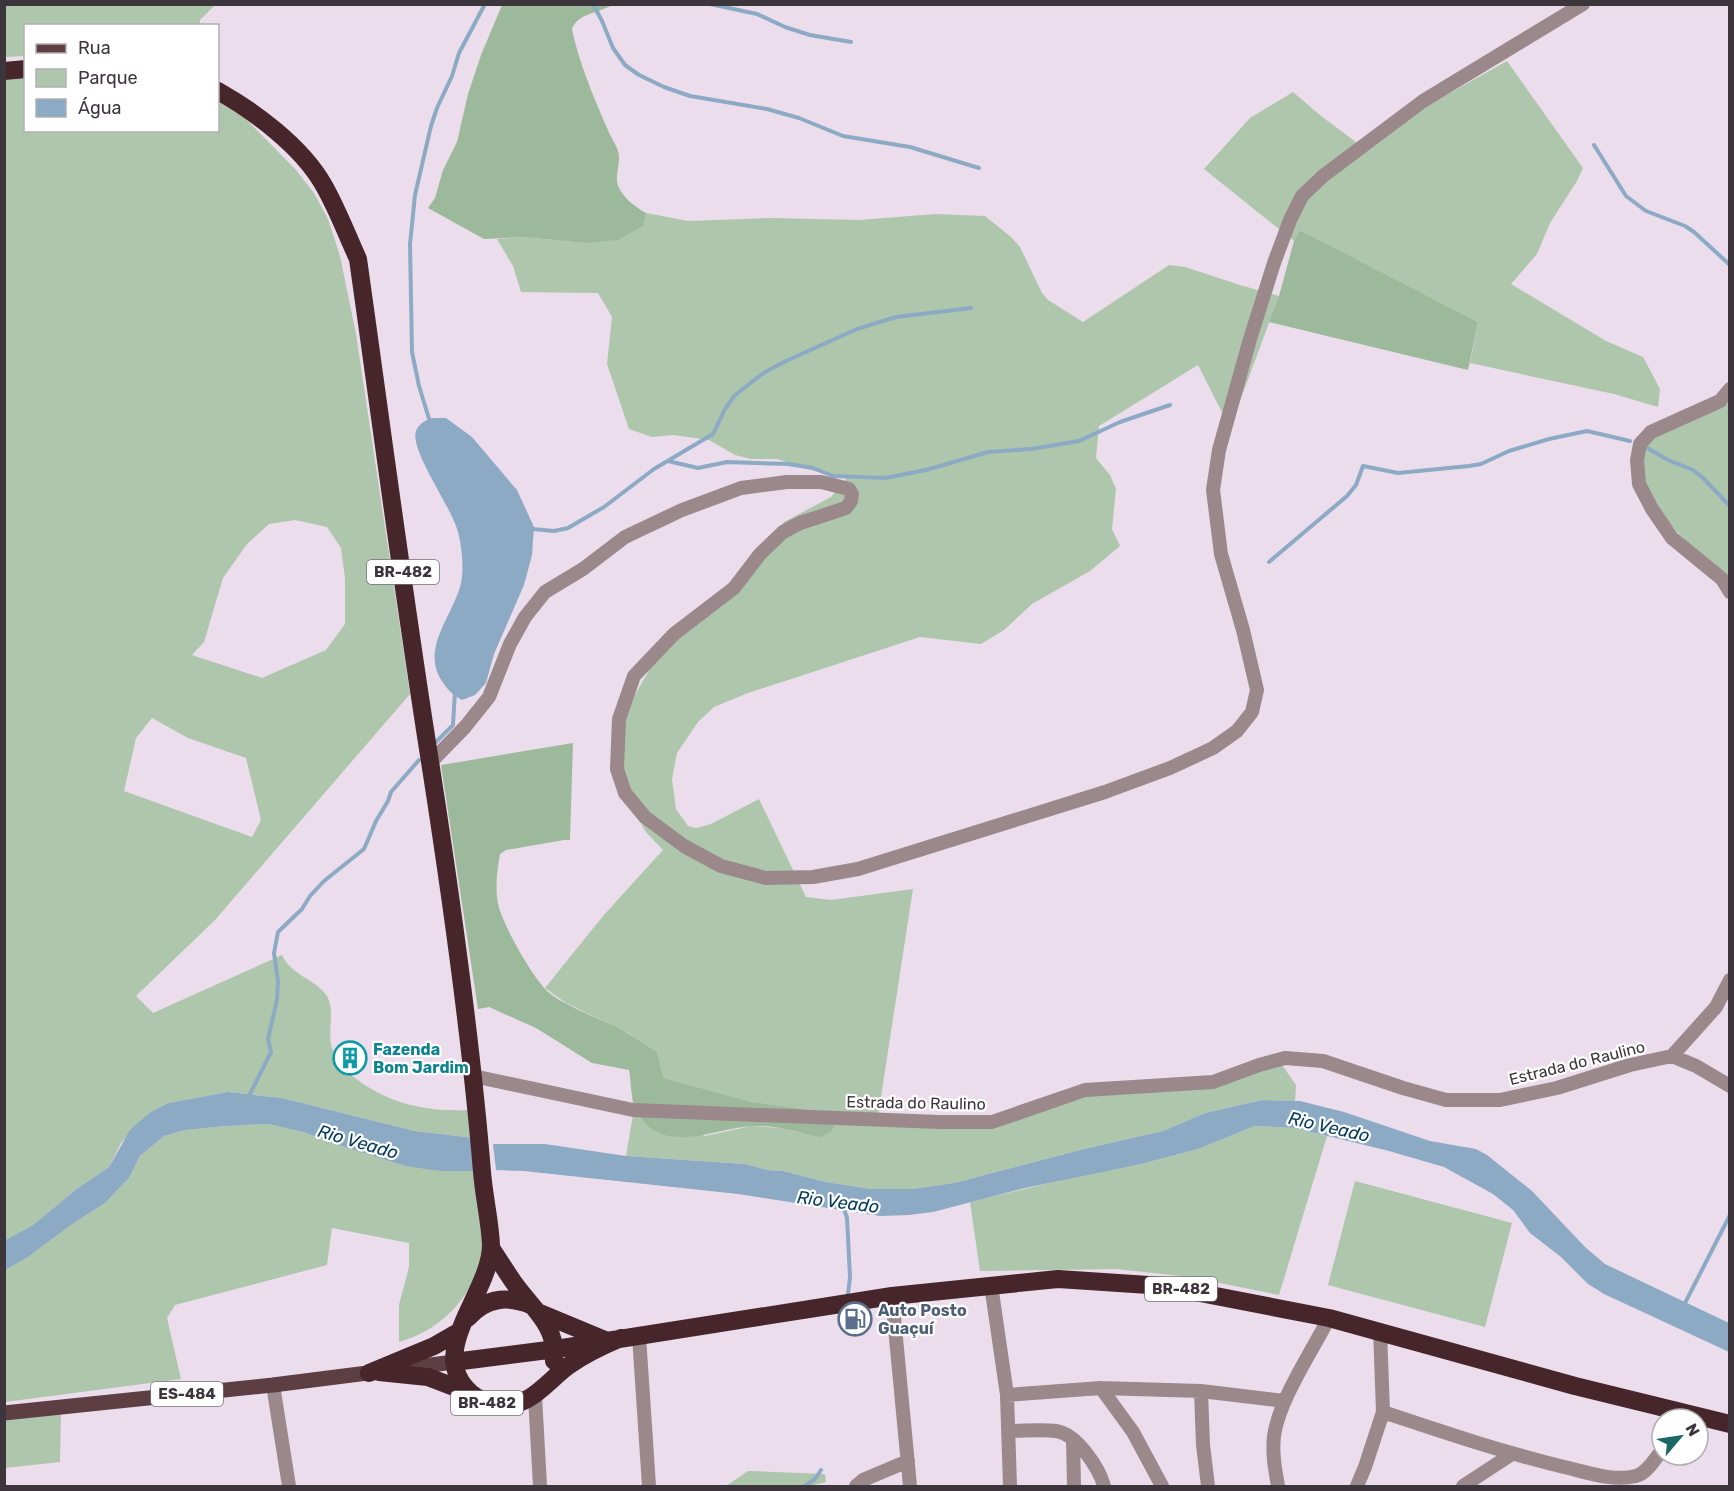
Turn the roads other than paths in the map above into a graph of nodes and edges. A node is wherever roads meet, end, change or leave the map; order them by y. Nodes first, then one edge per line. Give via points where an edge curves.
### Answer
1 (1583, 4) edge
2 (24, 69) edge
3 (4, 71) edge
4 (219, 92) edge
5 (1730, 389) edge
6 (1730, 592) edge
7 (430, 763) junction
8 (1730, 980) edge
9 (1672, 1056) junction
10 (473, 1076) junction
11 (1730, 1086) edge
12 (491, 1248) junction
13 (991, 1285) junction
14 (892, 1296) junction
15 (536, 1309) junction
16 (1329, 1318) junction
17 (462, 1328) junction
18 (1380, 1330) junction
19 (622, 1338) junction
20 (556, 1349) junction
21 (453, 1362) junction
22 (374, 1373) junction
23 (273, 1385) junction
24 (1101, 1388) junction
25 (1201, 1391) junction
26 (470, 1393) junction
27 (537, 1394) junction
28 (1007, 1395) junction
29 (1284, 1401) junction
30 (1650, 1407) edge
31 (1383, 1412) junction
32 (4, 1413) edge
33 (1710, 1421) edge
34 (1730, 1424) edge
35 (1009, 1431) junction
36 (1073, 1439) junction
37 (1512, 1454) junction
38 (908, 1461) junction
39 (1650, 1466) edge
40 (1006, 1485) edge
41 (289, 1486) edge
42 (540, 1486) edge
43 (650, 1486) edge
44 (856, 1486) edge
45 (910, 1486) edge
46 (1074, 1486) edge
47 (1104, 1486) edge
48 (1161, 1486) edge
49 (1208, 1486) edge
50 (1278, 1486) edge
51 (1357, 1486) edge
52 (1463, 1486) edge

1 - 7 street via 1423,101 1323,176 1302,196 1290,220 1250,339 1219,450 1213,490 1221,554 1257,690 1252,712 1237,731 1213,748 1105,792 858,869 813,877 766,878 722,866 684,846 645,817 625,793 617,769 619,718 634,676 674,634 734,588 783,532 846,508 851,501 849,489 821,482 788,482 741,488 682,510 625,537 545,592 510,644 489,697
2 - 3 highway
4 - 7 highway, BR-482 via 289,142 323,183 358,259
5 - 6 street via 1720,401 1651,432 1640,444 1637,460 1639,484 1672,538 1722,579
7 - 10 highway, BR-482 via 449,879
8 - 9 street via 1716,1008
9 - 10 street, Estrada do Raulino via 1500,1100 1446,1100 1323,1061 1285,1058 1213,1082 1085,1090 992,1122 633,1110
9 - 11 street, Estrada do Raulino
10 - 12 highway, BR-482
12 - 15 highway, BR-482
12 - 17 highway, BR-482 via 483,1281
13 - 14 highway, BR-482
13 - 16 highway, BR-482 via 1058,1279 1164,1286
13 - 28 street
14 - 19 highway, BR-482
14 - 38 street
15 - 17 highway via 512,1299 492,1301 477,1308
15 - 19 highway
15 - 20 highway, BR-482
16 - 18 highway, BR-482
16 - 29 street
17 - 21 highway, BR-482 via 455,1341
17 - 22 highway via 434,1346
18 - 30 highway, BR-482
18 - 31 street
19 - 20 highway, ES-484
19 - 27 highway, BR-482 via 579,1359
19 - 43 street
20 - 21 highway, ES-484
20 - 27 highway, BR-482 via 550,1374
21 - 22 main road, ES-484
21 - 26 highway, BR-482
22 - 23 main road, ES-484
22 - 26 highway via 429,1377
23 - 32 main road, ES-484
23 - 41 street
24 - 25 street
24 - 28 street
24 - 48 street via 1133,1432
25 - 29 street
25 - 49 street
26 - 27 highway, BR-482 via 502,1406 519,1404
27 - 42 street
28 - 35 street
29 - 50 street via 1274,1435
31 - 37 street
31 - 51 street
33 - 34 highway, BR-482
35 - 36 street via 1058,1431
35 - 40 street
36 - 46 street
36 - 47 street via 1088,1455
37 - 39 street via 1599,1475 1638,1475
37 - 52 street
38 - 44 street
38 - 45 street

